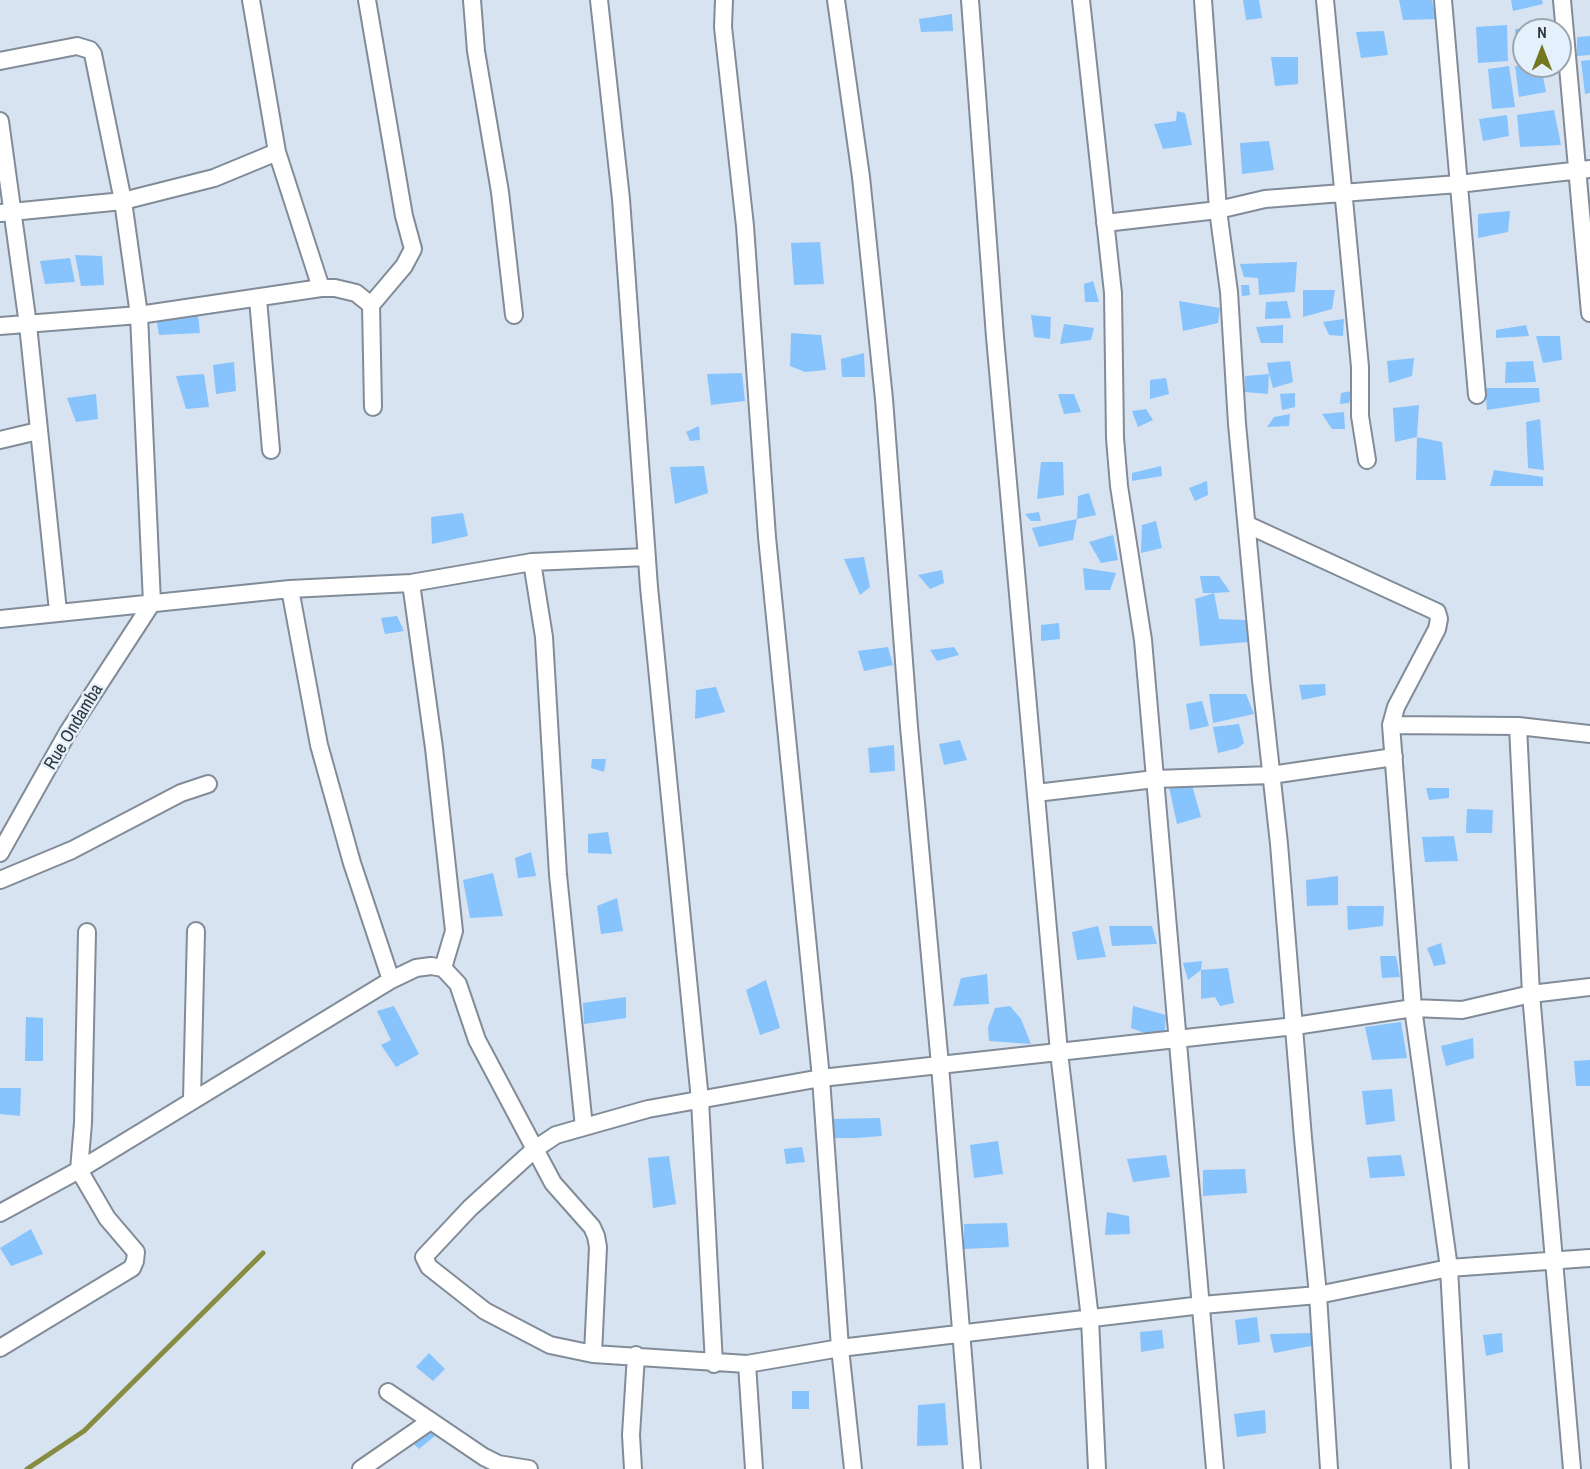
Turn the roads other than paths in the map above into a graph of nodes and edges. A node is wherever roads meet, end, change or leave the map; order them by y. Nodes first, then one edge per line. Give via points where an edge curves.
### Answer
1 (251, 0) edge
2 (367, 0) edge
3 (472, 0) edge
4 (599, 0) edge
5 (724, 0) edge
6 (836, 0) edge
7 (970, 0) edge
8 (1081, 0) edge
9 (1203, 0) edge
10 (1325, 0) edge
11 (1443, 0) edge
12 (1562, 0) edge
13 (0, 61) edge
14 (0, 121) edge
15 (277, 152) junction
16 (1584, 170) edge
17 (1458, 184) junction
18 (1343, 194) junction
19 (123, 201) junction
20 (1218, 210) junction
21 (6, 213) edge
22 (1105, 223) junction
23 (321, 288) junction
24 (258, 299) junction
25 (371, 305) junction
26 (1590, 313) edge
27 (139, 315) junction
28 (514, 315) dead end
29 (28, 325) junction
30 (0, 326) edge
31 (1477, 395) dead end
32 (373, 407) dead end
33 (38, 431) junction
34 (0, 440) edge
35 (271, 450) dead end
36 (1366, 460) dead end
37 (1248, 525) junction
38 (646, 557) junction
39 (532, 562) junction
40 (411, 583) junction
41 (290, 589) junction
42 (152, 603) junction
43 (58, 611) junction
44 (0, 619) edge
45 (1391, 725) junction
46 (1518, 726) junction
47 (1590, 734) edge
48 (1394, 757) junction
49 (1271, 775) junction
50 (1155, 779) junction
51 (208, 784) dead end
52 (1036, 793) junction
53 (0, 853) edge
54 (0, 880) edge
55 (196, 931) dead end
56 (87, 932) dead end
57 (443, 968) junction
58 (391, 980) junction
59 (1590, 987) edge
60 (1532, 994) junction
61 (1413, 1008) junction
62 (1294, 1026) junction
63 (1178, 1038) junction
64 (1059, 1052) junction
65 (940, 1065) junction
66 (820, 1078) junction
67 (192, 1099) junction
68 (700, 1100) junction
69 (584, 1127) junction
70 (536, 1149) junction
71 (79, 1170) junction
72 (0, 1213) edge
73 (1590, 1258) edge
74 (1554, 1262) junction
75 (1449, 1268) junction
76 (1318, 1295) junction
77 (1202, 1305) junction
78 (1090, 1319) junction
79 (963, 1333) junction
80 (0, 1348) edge
81 (840, 1348) junction
82 (593, 1354) junction
83 (636, 1355) junction
84 (714, 1364) junction
85 (747, 1364) junction
86 (388, 1392) dead end
87 (429, 1422) junction
88 (361, 1469) edge
89 (529, 1469) edge
90 (633, 1469) edge
91 (754, 1469) edge
92 (853, 1469) edge
93 (972, 1469) edge
94 (1097, 1469) edge
95 (1215, 1469) edge
96 (1329, 1469) edge
97 (1460, 1469) edge
98 (1572, 1469) edge

1 - 15 street
2 - 25 street via 412,249 404,266
3 - 28 street
4 - 38 street via 621,199
5 - 66 street via 723,27 745,226 767,537
6 - 65 street via 861,177 884,399
7 - 52 street via 995,337
8 - 22 street
9 - 20 street
10 - 18 street
11 - 17 street
12 - 16 street
13 - 19 street via 77,46 90,50
14 - 21 street
15 - 19 street via 214,178
15 - 23 street
16 - 17 street
16 - 26 street
17 - 18 street
17 - 31 street
18 - 20 street via 1265,199
18 - 36 street
19 - 21 street
19 - 27 street
20 - 22 street
20 - 37 street via 1229,292
21 - 29 street
22 - 50 street via 1113,293 1119,486 1143,640
23 - 24 street
23 - 25 street via 356,293
24 - 27 street
24 - 35 street
25 - 32 street
27 - 29 street
27 - 42 street
29 - 30 street
29 - 33 street
33 - 34 street
33 - 43 street
37 - 45 street via 1437,612 1437,628 1396,707
37 - 49 street
38 - 39 street
38 - 68 street
39 - 40 street
39 - 69 street via 544,637 558,875
40 - 41 street
40 - 57 street via 454,931
41 - 42 street
41 - 58 street via 319,745 352,863
42 - 43 street
42 - 53 street, Rue Ondamba via 68,732
43 - 44 street
45 - 46 street
45 - 48 street
46 - 47 street
46 - 60 street
48 - 49 street
48 - 61 street
49 - 50 street
49 - 62 street
50 - 52 street
50 - 63 street
51 - 54 street via 181,793 72,850
52 - 64 street
55 - 67 street
56 - 71 street
57 - 58 street via 416,968
57 - 70 street via 458,984 477,1041
58 - 67 street
59 - 60 street
60 - 61 street via 1462,1010
60 - 74 street
61 - 62 street
61 - 75 street
62 - 63 street
62 - 76 street
63 - 64 street
63 - 77 street
64 - 65 street
64 - 78 street
65 - 66 street
65 - 79 street
66 - 68 street
66 - 81 street
67 - 71 street
68 - 69 street via 648,1109
68 - 84 street
69 - 70 street via 556,1135
70 - 82 street via 553,1184 596,1236
70 - 82 street via 470,1208 424,1257 429,1267 505,1323 550,1345
71 - 72 street
71 - 80 street via 107,1218 136,1252 132,1268
73 - 74 street
74 - 75 street
74 - 98 street
75 - 76 street
75 - 97 street
76 - 77 street
76 - 96 street
77 - 78 street
77 - 95 street
78 - 79 street
78 - 94 street
79 - 81 street
79 - 93 street
81 - 85 street
81 - 92 street
82 - 83 street
83 - 84 street
83 - 90 street
84 - 85 street
85 - 91 street
86 - 87 street
87 - 88 street
87 - 89 street via 498,1464

